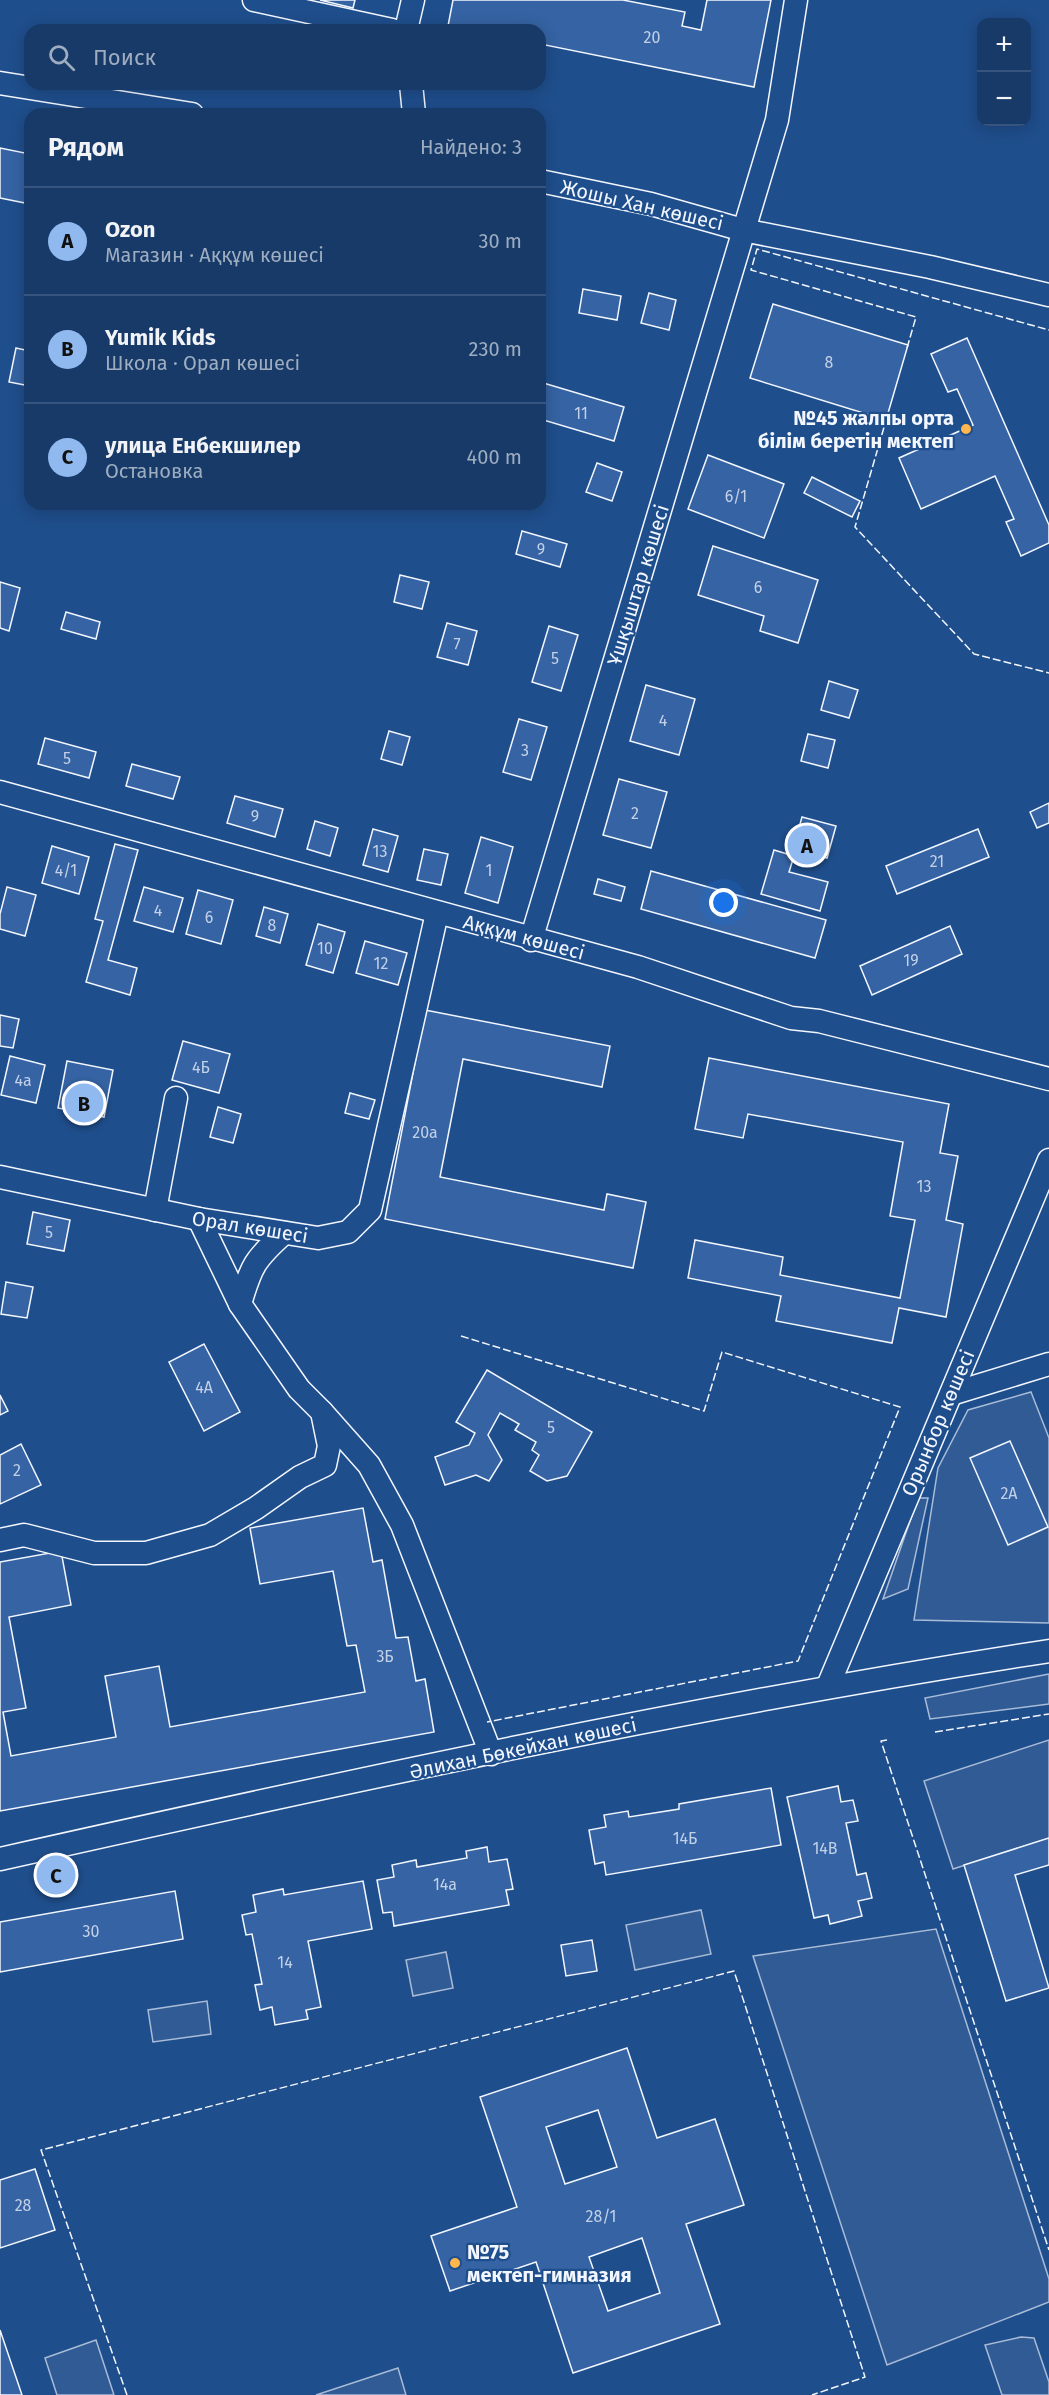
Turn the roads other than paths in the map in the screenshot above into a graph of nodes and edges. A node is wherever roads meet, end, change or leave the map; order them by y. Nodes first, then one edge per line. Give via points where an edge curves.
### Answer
1 (254, 0) edge
2 (413, 0) edge
3 (796, 0) edge
4 (364, 24) edge
5 (407, 24) edge
6 (0, 83) edge
7 (24, 87) edge
8 (43, 90) edge
9 (412, 90) edge
10 (155, 108) edge
11 (413, 108) edge
12 (546, 182) edge
13 (743, 230) junction
14 (1049, 295) edge
15 (0, 792) edge
16 (437, 913) junction
17 (531, 940) junction
18 (1049, 1079) edge
19 (176, 1098) dead end
20 (1049, 1160) edge
21 (0, 1177) edge
22 (155, 1210) junction
23 (199, 1219) junction
24 (284, 1233) junction
25 (240, 1304) junction
26 (1049, 1364) edge
27 (951, 1394) junction
28 (322, 1412) junction
29 (0, 1540) edge
30 (1049, 1651) edge
31 (828, 1686) junction
32 (492, 1754) junction
33 (0, 1860) edge

1 - 4 street
2 - 5 street
3 - 13 street, Ұшқыштар көшесі via 777,120
6 - 7 street
8 - 10 street
9 - 11 street
12 - 13 street, Жошы Хан көшесі via 661,207
13 - 14 street, Жошы Хан көшесі
13 - 17 street, Ұшқыштар көшесі
15 - 16 street, Аққұм көшесі
16 - 17 street, Аққұм көшесі
16 - 24 street, Орал көшесі via 370,1210 348,1232 318,1238
17 - 18 street, Аққұм көшесі via 638,967 791,1018 819,1021
19 - 22 street
20 - 27 street, Орынбор көшесі
21 - 22 street, Орал көшесі
22 - 23 street, Орал көшесі
23 - 24 street, Орал көшесі
23 - 25 street
24 - 25 street via 258,1257 249,1272
25 - 28 street via 299,1389
26 - 27 street
27 - 31 street, Орынбор көшесі
28 - 29 street via 329,1446 325,1465 210,1535 146,1553 94,1553 24,1535
28 - 32 street via 369,1465 402,1525
30 - 31 street, Әлихан Бөкейхан көшесі
31 - 32 street, Әлихан Бөкейхан көшесі
32 - 33 street, Әлихан Бөкейхан көшесі

